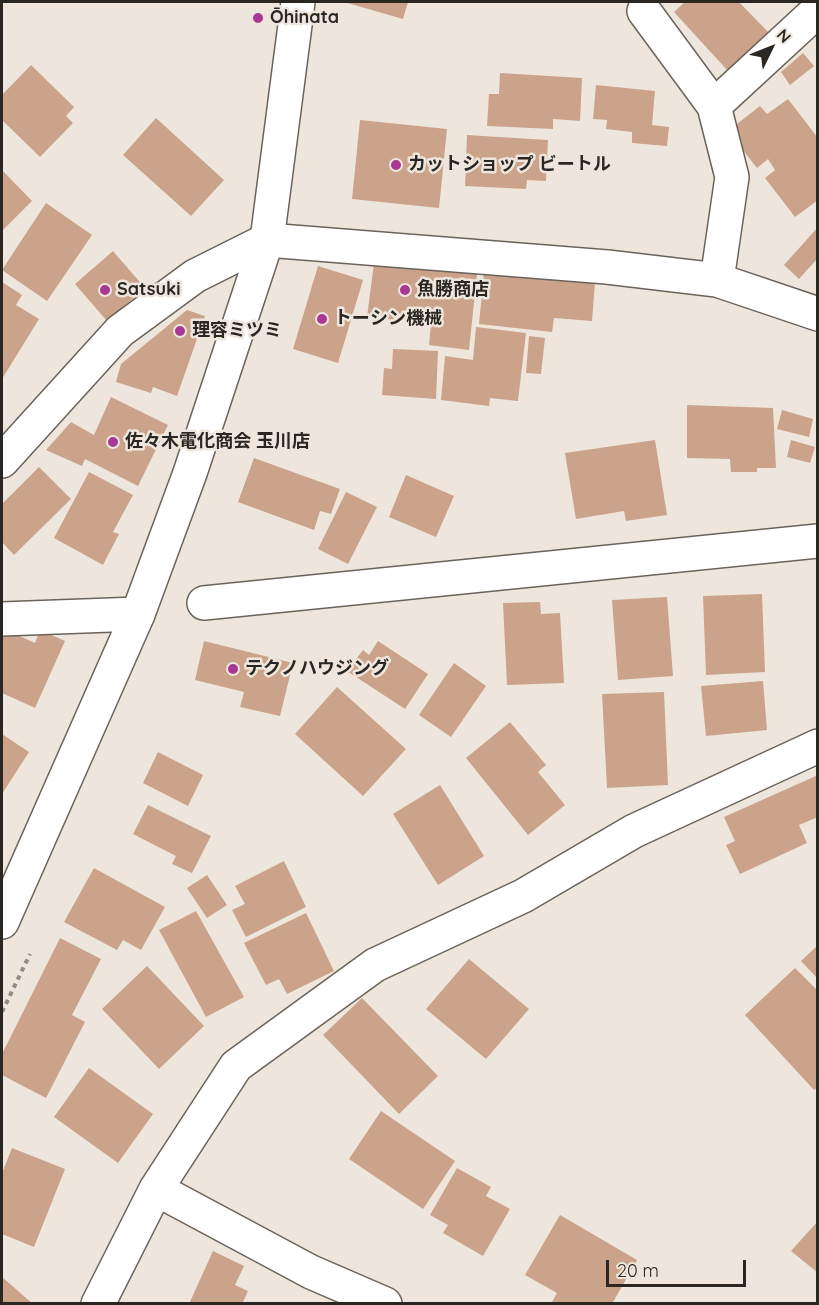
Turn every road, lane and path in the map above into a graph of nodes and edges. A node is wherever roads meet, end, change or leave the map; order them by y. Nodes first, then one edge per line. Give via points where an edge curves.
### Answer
1 (298, 2) edge
2 (818, 10) edge
3 (644, 11) dead end
4 (714, 106) junction
5 (267, 240) junction
6 (717, 280) junction
7 (818, 314) edge
8 (2, 461) edge
9 (818, 541) edge
10 (204, 603) dead end
11 (138, 614) junction
12 (2, 619) edge
13 (818, 746) edge
14 (2, 922) edge
15 (156, 1189) junction
16 (98, 1304) edge
17 (385, 1304) edge

1 - 5 street
2 - 4 street
3 - 4 street
4 - 6 street via 732,177
5 - 6 street via 595,266
5 - 8 street via 195,276 120,331
5 - 11 street via 190,473
6 - 7 street
9 - 10 street
11 - 12 street
11 - 14 street
13 - 15 street via 634,831 523,896 375,965 236,1066
15 - 16 street
15 - 17 street via 311,1272

